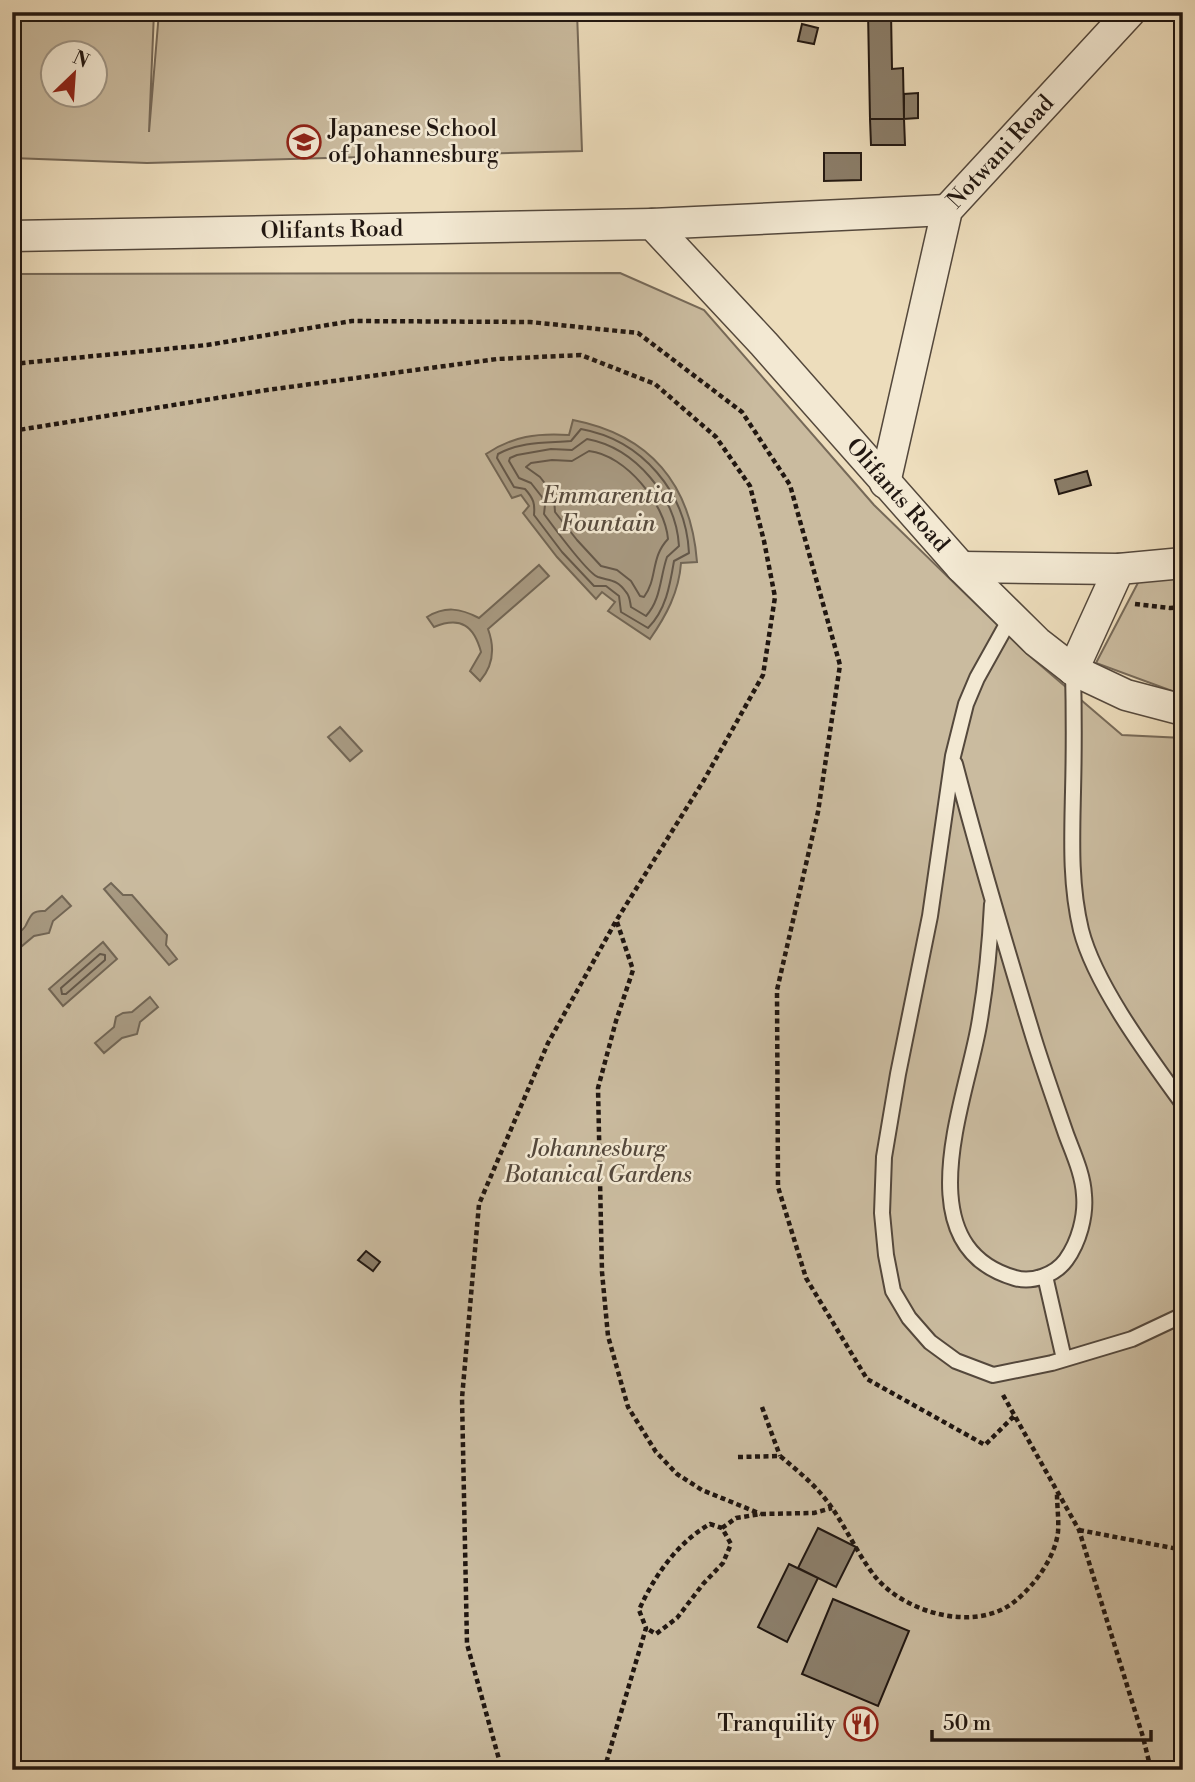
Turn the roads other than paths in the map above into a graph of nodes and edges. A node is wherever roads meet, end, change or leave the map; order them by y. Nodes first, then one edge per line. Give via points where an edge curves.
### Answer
1 (1130, 12) edge
2 (947, 210) junction
3 (652, 224) junction
4 (12, 236) edge
5 (885, 483) junction
6 (1183, 563) edge
7 (961, 567) junction
8 (1119, 569) junction
9 (1011, 617) junction
10 (1073, 670) junction
11 (1183, 710) edge
12 (953, 756) junction
13 (992, 904) junction
14 (1183, 1104) edge
15 (1045, 1276) junction
16 (1183, 1315) edge
17 (1064, 1359) junction

1 - 2 street, Notwani Road
2 - 3 street, Olifants Road
2 - 5 street, Notwani Road
3 - 4 street, Olifants Road
3 - 5 street, Olifants Road
5 - 7 street, Olifants Road
6 - 8 street
7 - 8 street
7 - 9 street, Olifants Road
8 - 10 street
9 - 10 street, Olifants Road
9 - 12 lane via 966,704
10 - 11 street, Olifants Road via 1126,695
10 - 14 lane via 1072,875 1082,932 1102,980
12 - 13 lane
12 - 17 lane via 930,916 884,1157 886,1255 894,1291 909,1318 930,1342 956,1361 993,1375
13 - 15 lane via 1084,1193 1084,1217 1074,1246 1065,1262
13 - 15 lane via 979,1024 949,1168 952,1212 965,1244 999,1273 1024,1280
15 - 17 lane
16 - 17 lane via 1132,1339

